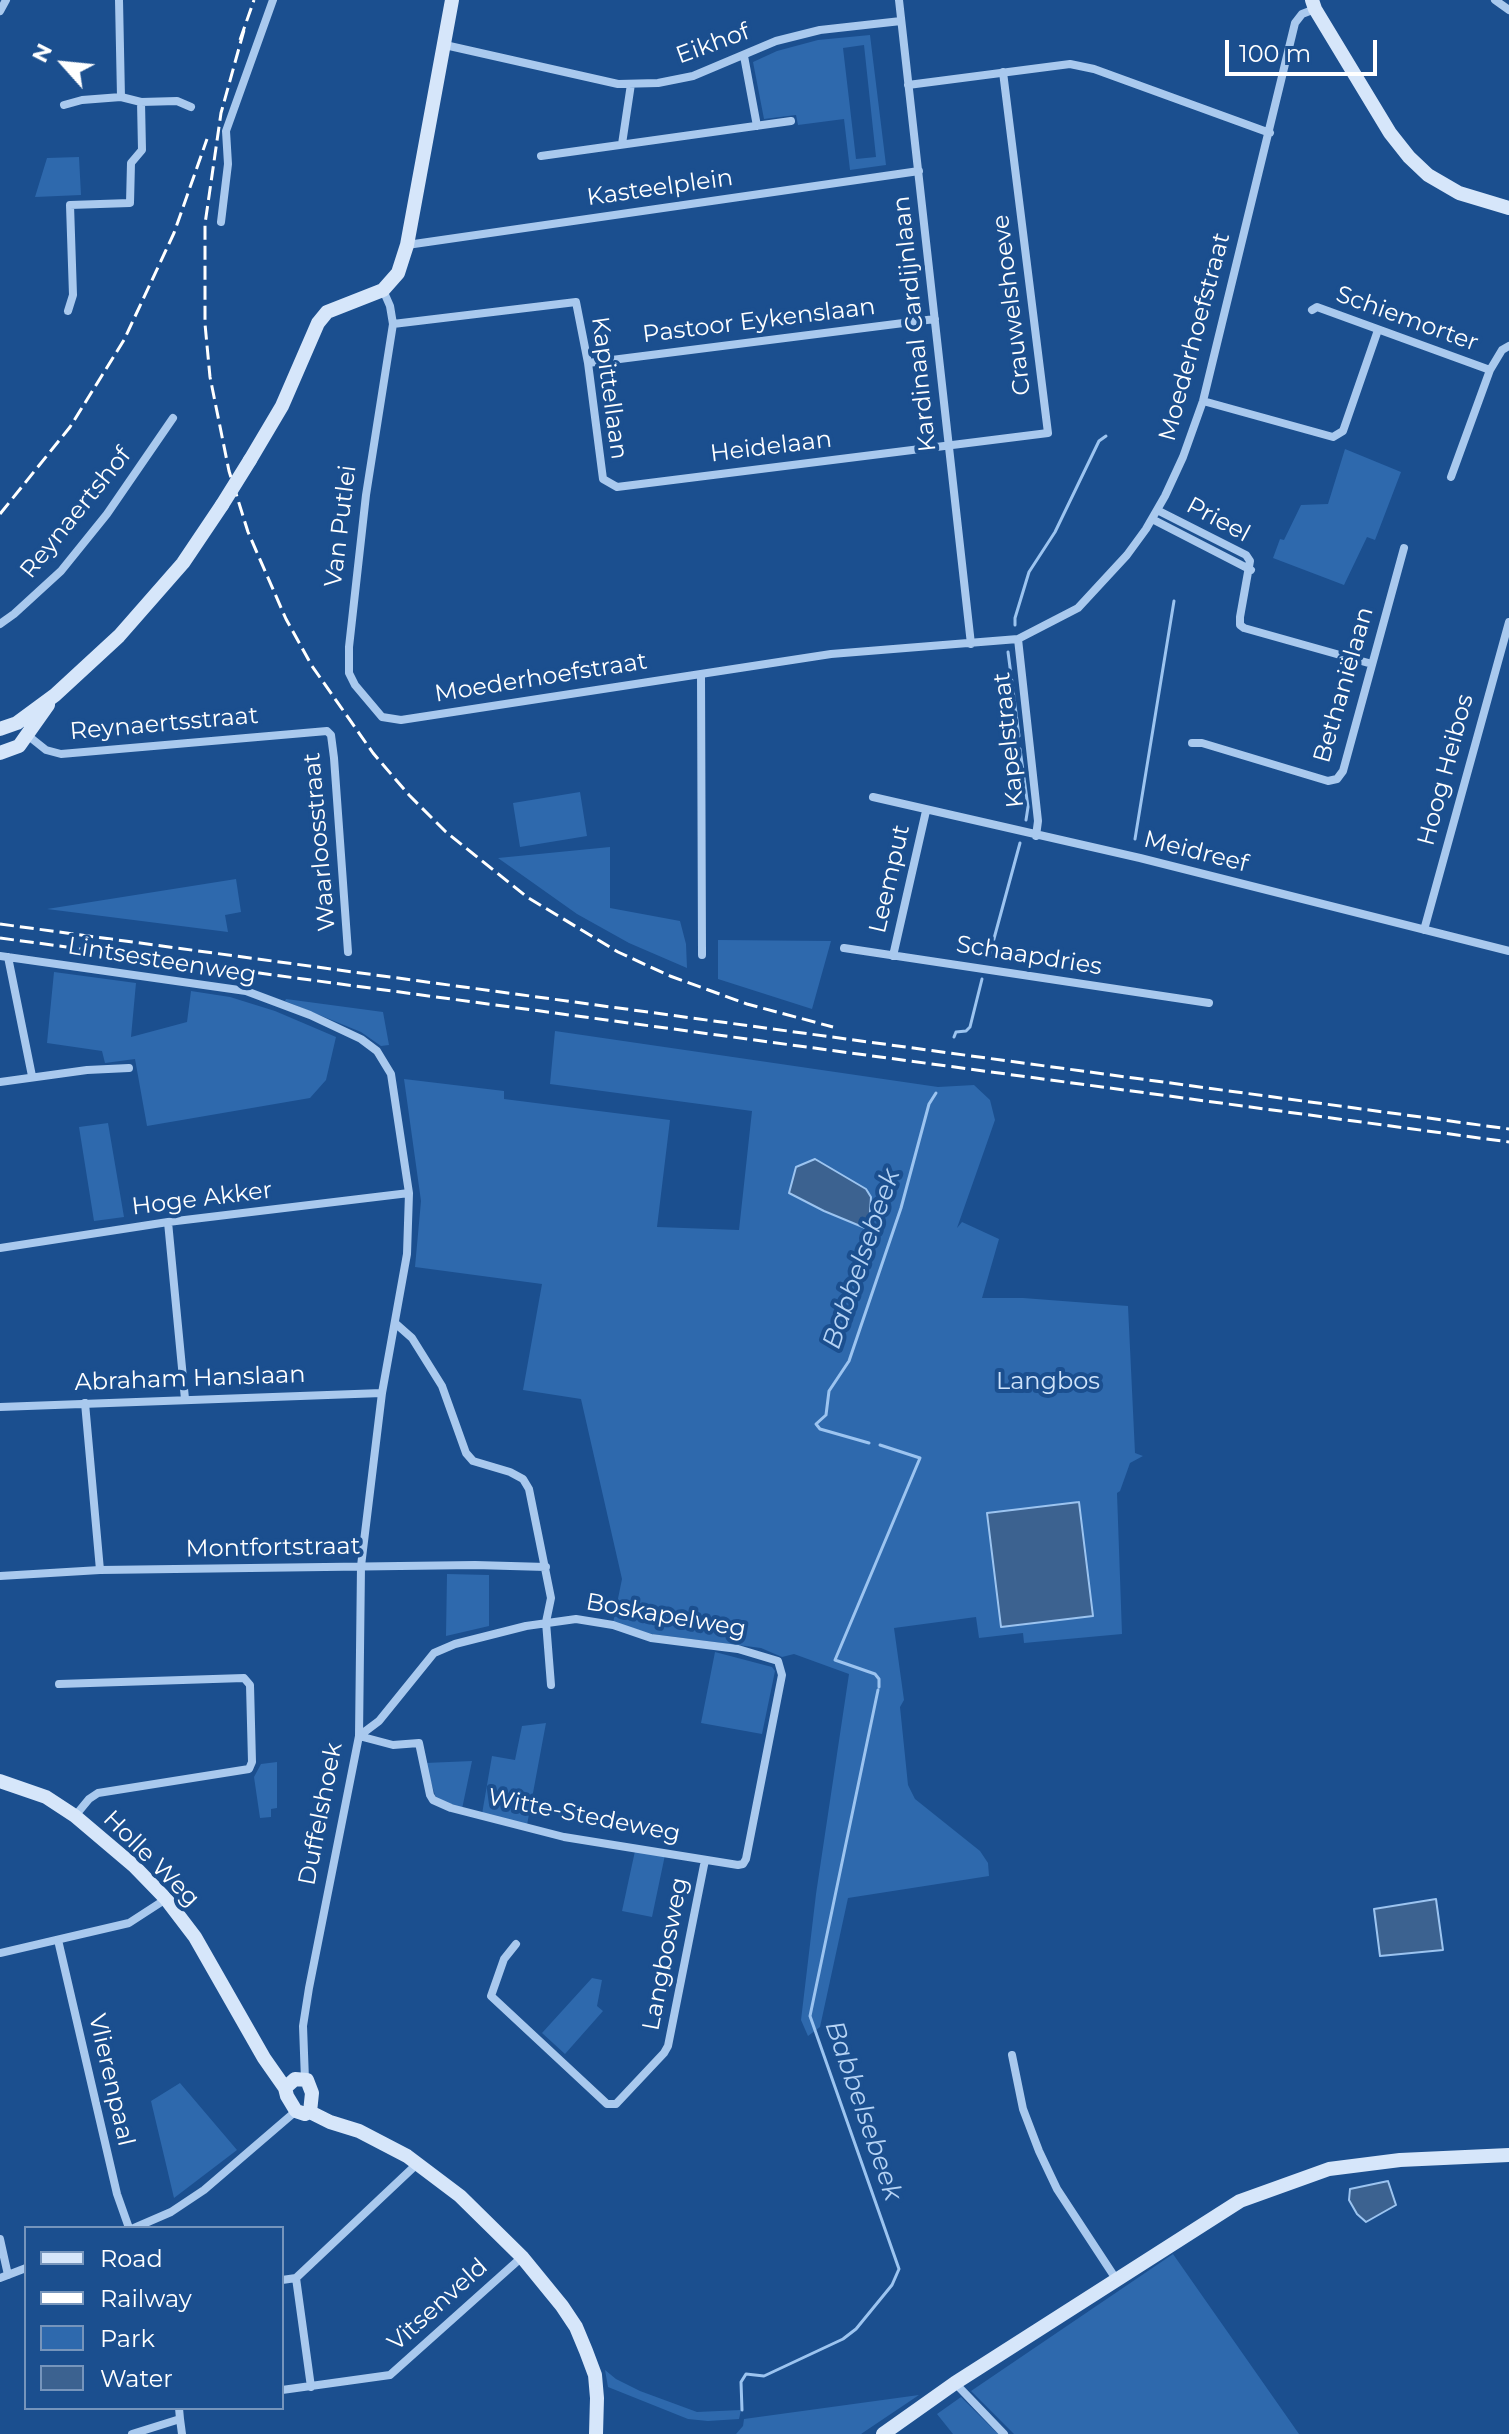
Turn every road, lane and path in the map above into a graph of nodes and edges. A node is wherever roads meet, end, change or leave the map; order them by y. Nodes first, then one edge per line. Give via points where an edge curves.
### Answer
1 (6, 0) edge
2 (119, 0) edge
3 (273, 0) edge
4 (452, 0) edge
5 (899, 0) edge
6 (1495, 0) edge
7 (1313, 4) edge
8 (1509, 10) edge
9 (0, 11) edge
10 (901, 21) junction
11 (445, 45) junction
12 (744, 56) junction
13 (1003, 72) junction
14 (631, 84) junction
15 (908, 85) junction
16 (121, 97) junction
17 (141, 102) junction
18 (64, 105) dead end
19 (191, 107) dead end
20 (791, 121) dead end
21 (757, 126) junction
22 (1270, 133) junction
23 (622, 144) junction
24 (541, 156) dead end
25 (919, 171) junction
26 (1509, 208) edge
27 (221, 222) dead end
28 (407, 245) junction
29 (383, 290) junction
30 (1312, 310) dead end
31 (68, 311) dead end
32 (935, 319) junction
33 (393, 324) junction
34 (1378, 330) junction
35 (1506, 348) edge
36 (588, 363) junction
37 (1490, 370) junction
38 (1203, 401) junction
39 (173, 418) dead end
40 (947, 445) junction
41 (1451, 477) dead end
42 (603, 479) joint
43 (1155, 515) junction
44 (1404, 548) dead end
45 (1509, 622) edge
46 (0, 624) edge
47 (1018, 639) junction
48 (971, 644) junction
49 (1372, 664) junction
50 (701, 674) junction
51 (55, 695) junction
52 (387, 720) joint
53 (17, 723) junction
54 (0, 729) edge
55 (327, 731) joint
56 (28, 736) junction
57 (1192, 743) dead end
58 (0, 753) edge
59 (873, 797) dead end
60 (926, 811) junction
61 (1036, 836) junction
62 (1424, 930) junction
63 (844, 948) dead end
64 (1509, 951) edge
65 (348, 952) dead end
66 (702, 955) dead end
67 (893, 956) junction
68 (4, 957) edge
69 (1209, 1003) dead end
70 (129, 1068) dead end
71 (32, 1076) junction
72 (0, 1082) edge
73 (409, 1193) junction
74 (168, 1222) junction
75 (0, 1248) edge
76 (395, 1323) junction
77 (382, 1393) junction
78 (185, 1399) junction
79 (85, 1403) junction
80 (0, 1407) edge
81 (361, 1566) junction
82 (546, 1567) junction
83 (100, 1570) junction
84 (0, 1576) edge
85 (546, 1622) junction
86 (778, 1661) joint
87 (59, 1684) dead end
88 (551, 1685) dead end
89 (359, 1736) junction
90 (0, 1781) edge
91 (75, 1816) junction
92 (705, 1860) junction
93 (166, 1899) junction
94 (58, 1940) junction
95 (516, 1944) dead end
96 (0, 1953) edge
97 (1012, 2055) dead end
98 (305, 2080) junction
99 (285, 2088) junction
100 (303, 2111) junction
101 (1509, 2155) edge
102 (418, 2163) junction
103 (130, 2226) edge
104 (136, 2226) edge
105 (0, 2239) edge
106 (522, 2257) junction
107 (24, 2269) edge
108 (4, 2276) edge
109 (296, 2278) junction
110 (1116, 2279) junction
111 (284, 2280) edge
112 (955, 2383) junction
113 (311, 2387) junction
114 (284, 2390) edge
115 (179, 2410) edge
116 (180, 2419) junction
117 (132, 2434) edge
118 (182, 2434) edge
119 (596, 2434) edge
120 (883, 2434) edge
121 (1004, 2434) edge

1 - 9 street
2 - 16 street
3 - 27 street via 226,131
4 - 11 street
5 - 10 street, Kardinaal Cardijnlaan
6 - 8 street
7 - 22 street, Moederhoefstraat via 1295,23
7 - 26 street via 1409,157 1459,193
10 - 12 street, Eikhof via 820,30
10 - 15 street, Kardinaal Cardijnlaan
11 - 14 street, Eikhof
11 - 28 street
12 - 14 street, Eikhof via 693,76
12 - 21 street
13 - 15 street
13 - 22 street via 1070,64 1094,69
13 - 40 street, Crauwelshoeve via 1048,433
14 - 23 street
15 - 25 street, Kardinaal Cardijnlaan
16 - 17 street
16 - 18 street
17 - 19 street via 177,101
17 - 31 street via 142,150 131,163 130,203 70,205 73,295
20 - 21 street
21 - 23 street
22 - 38 street, Moederhoefstraat
23 - 24 street
25 - 28 street, Kasteelplein
25 - 32 street, Kardinaal Cardijnlaan
28 - 29 street via 398,273
29 - 33 street, Van Putlei
29 - 51 street, bridge via 327,312 318,323 282,406 183,563 119,636
30 - 34 street, Schiemorter via 1317,307
32 - 36 street, Pastoor Eykenslaan
32 - 40 street, Kardinaal Cardijnlaan
33 - 36 street, Kapittellaan via 576,302
33 - 52 street, Van Putlei via 349,647 349,673 355,685
34 - 37 street, Schiemorter
34 - 38 street via 1343,431 1333,437
35 - 37 street
36 - 42 street, Kapittellaan
37 - 41 street
38 - 43 street, Moederhoefstraat
39 - 46 street, Reynaertshof via 61,571
40 - 42 street, Heidelaan via 617,487
40 - 48 street, Kardinaal Cardijnlaan
43 - 47 street, Moederhoefstraat via 1078,608
43 - 49 street, Prieel via 1246,555 1251,570 1240,617 1244,628
44 - 49 street, Bethaniëlaan
45 - 62 street, Hoog Heibos
47 - 48 street, Moederhoefstraat
47 - 61 street, Kapelstraat
48 - 50 street, Moederhoefstraat via 831,654
49 - 57 street, Bethaniëlaan via 1337,779 1328,781
50 - 52 street, Moederhoefstraat
50 - 66 street
51 - 53 street
51 - 56 street
53 - 54 street
53 - 56 street, Reynaertsstraat
55 - 56 street, Reynaertsstraat via 61,754
55 - 65 street, Waarloosstraat via 334,758
56 - 58 street via 14,750
59 - 60 street, Meidreef
60 - 61 street, Meidreef
60 - 67 street, Leemput
61 - 62 street, Meidreef
62 - 64 street, Meidreef
63 - 67 street, Schaapdries
67 - 69 street, Schaapdries
68 - 71 street
68 - 73 street, Lintsesteenweg via 246,991 357,1037 377,1051 391,1074
70 - 71 street
71 - 72 street
73 - 74 street, Hoge Akker
73 - 76 street via 407,1254
74 - 75 street, Hoge Akker
74 - 78 street
76 - 77 street
76 - 82 street via 412,1338 442,1386 466,1453 473,1461 523,1479
77 - 78 street, Abraham Hanslaan
77 - 81 street
78 - 79 street, Abraham Hanslaan
79 - 80 street, Abraham Hanslaan
79 - 83 street
81 - 82 street, Montfortstraat
81 - 83 street, Montfortstraat
81 - 89 street
82 - 85 street via 551,1598
83 - 84 street, Montfortstraat
85 - 86 street, Boskapelweg via 576,1619 613,1625 651,1638 738,1649
85 - 88 street
85 - 89 street, Duffelshoek via 434,1653 379,1721
86 - 92 street, Langbosweg via 782,1675 746,1859 738,1865
87 - 91 street via 244,1678 250,1685 252,1762 246,1771 98,1793
89 - 92 street, Witte-Stedeweg via 393,1745 419,1743 430,1795 451,1808 564,1837
89 - 98 street, Duffelshoek via 303,2026
90 - 91 street, Holle Weg via 46,1797
91 - 93 street, Holle Weg
92 - 95 street, Langbosweg via 666,2050 616,2104 607,2104 491,1996 504,1959
93 - 94 street via 133,1922
93 - 99 street, Holle Weg via 195,1937
94 - 96 street
94 - 103 street, Vlierenpaal via 117,2194
97 - 110 street via 1023,2109 1039,2151 1057,2189
98 - 99 street via 295,2079
98 - 100 street, Duffelshoek via 312,2093
99 - 100 street
100 - 102 street via 372,2137
100 - 104 street via 204,2190 171,2212
101 - 110 street via 1329,2169 1240,2201
102 - 106 street
102 - 109 street
105 - 108 street
106 - 113 street, Vitsenveld via 390,2375
106 - 119 street via 576,2327 595,2375
107 - 108 street
109 - 111 street
109 - 113 street
110 - 112 street
112 - 120 street
112 - 121 street
113 - 114 street, Vitsenveld
115 - 116 street
116 - 117 street
116 - 118 street

